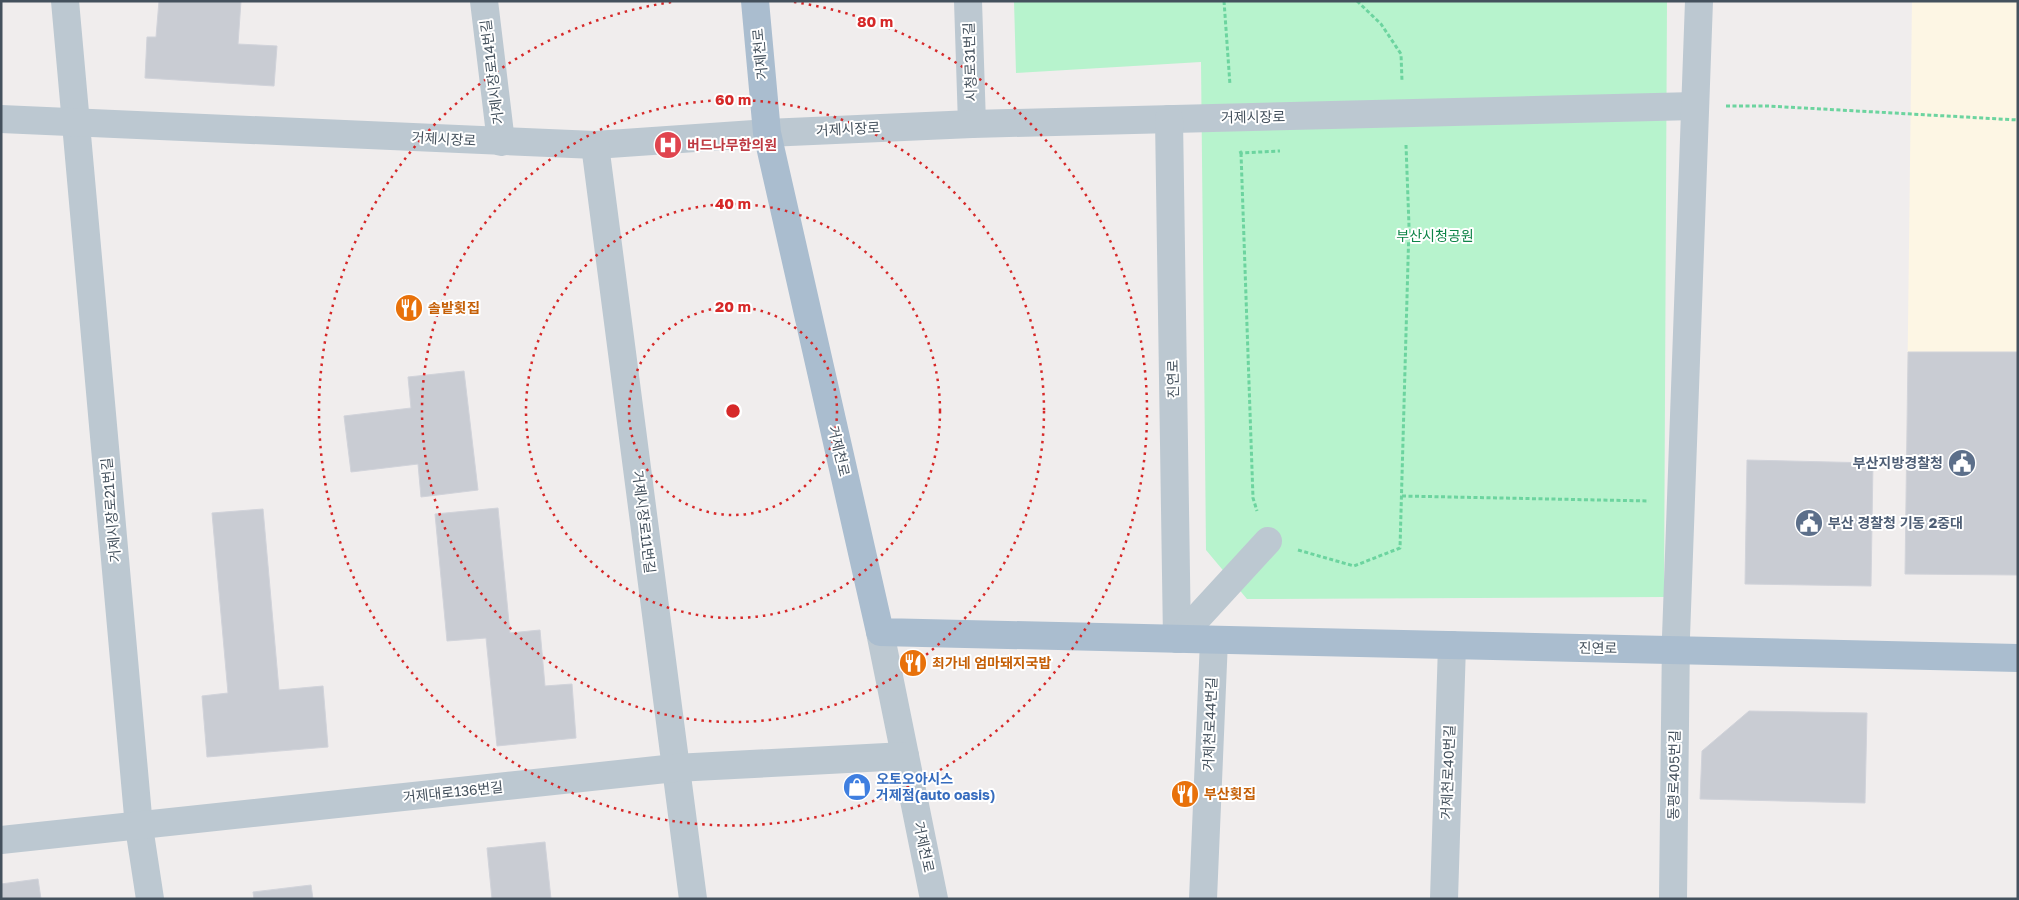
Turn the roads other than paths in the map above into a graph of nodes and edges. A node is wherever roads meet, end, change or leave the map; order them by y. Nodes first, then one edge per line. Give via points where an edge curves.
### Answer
1 (65, 1) edge
2 (484, 1) edge
3 (755, 1) edge
4 (968, 1) edge
5 (1699, 1) edge
6 (1695, 106) junction
7 (1, 119) edge
8 (1169, 119) junction
9 (77, 121) junction
10 (972, 124) junction
11 (767, 133) junction
12 (501, 142) junction
13 (596, 144) junction
14 (1268, 541) road end
15 (880, 632) junction
16 (1178, 639) junction
17 (1214, 640) junction
18 (1452, 645) junction
19 (1676, 650) junction
20 (2018, 658) edge
21 (905, 756) junction
22 (675, 768) junction
23 (139, 827) junction
24 (1, 840) edge
25 (150, 899) edge
26 (693, 899) edge
27 (934, 899) edge
28 (1203, 899) edge
29 (1444, 899) edge
30 (1673, 899) edge

1 - 9 street, 거제시장로21번길
2 - 12 street, 거제시장로14번길
3 - 11 main road, 거제천로
4 - 10 street, 시청로31번길
5 - 6 street, 동평로405번길
6 - 8 street, 거제시장로
6 - 19 street, 동평로405번길
7 - 9 street, 거제시장로
8 - 10 street, 거제시장로
8 - 16 street, 진연로
9 - 12 street, 거제시장로
9 - 23 street, 거제시장로21번길
10 - 11 street, 거제시장로
11 - 13 street, 거제시장로
11 - 15 main road, 거제천로
12 - 13 street, 거제시장로
13 - 22 street, 거제시장로11번길
14 - 16 street
15 - 16 main road, 진연로
15 - 21 street, 거제천로
16 - 17 main road, 진연로
17 - 18 main road, 진연로
17 - 28 street, 거제천로44번길
18 - 19 main road, 진연로
18 - 29 street, 거제천로40번길
19 - 20 main road, 진연로
19 - 30 street, 동평로405번길
21 - 22 street, 거제대로136번길
21 - 27 street, 거제천로
22 - 23 street, 거제대로136번길
22 - 26 street, 거제시장로11번길
23 - 24 street, 거제대로136번길
23 - 25 street, 거제시장로21번길

